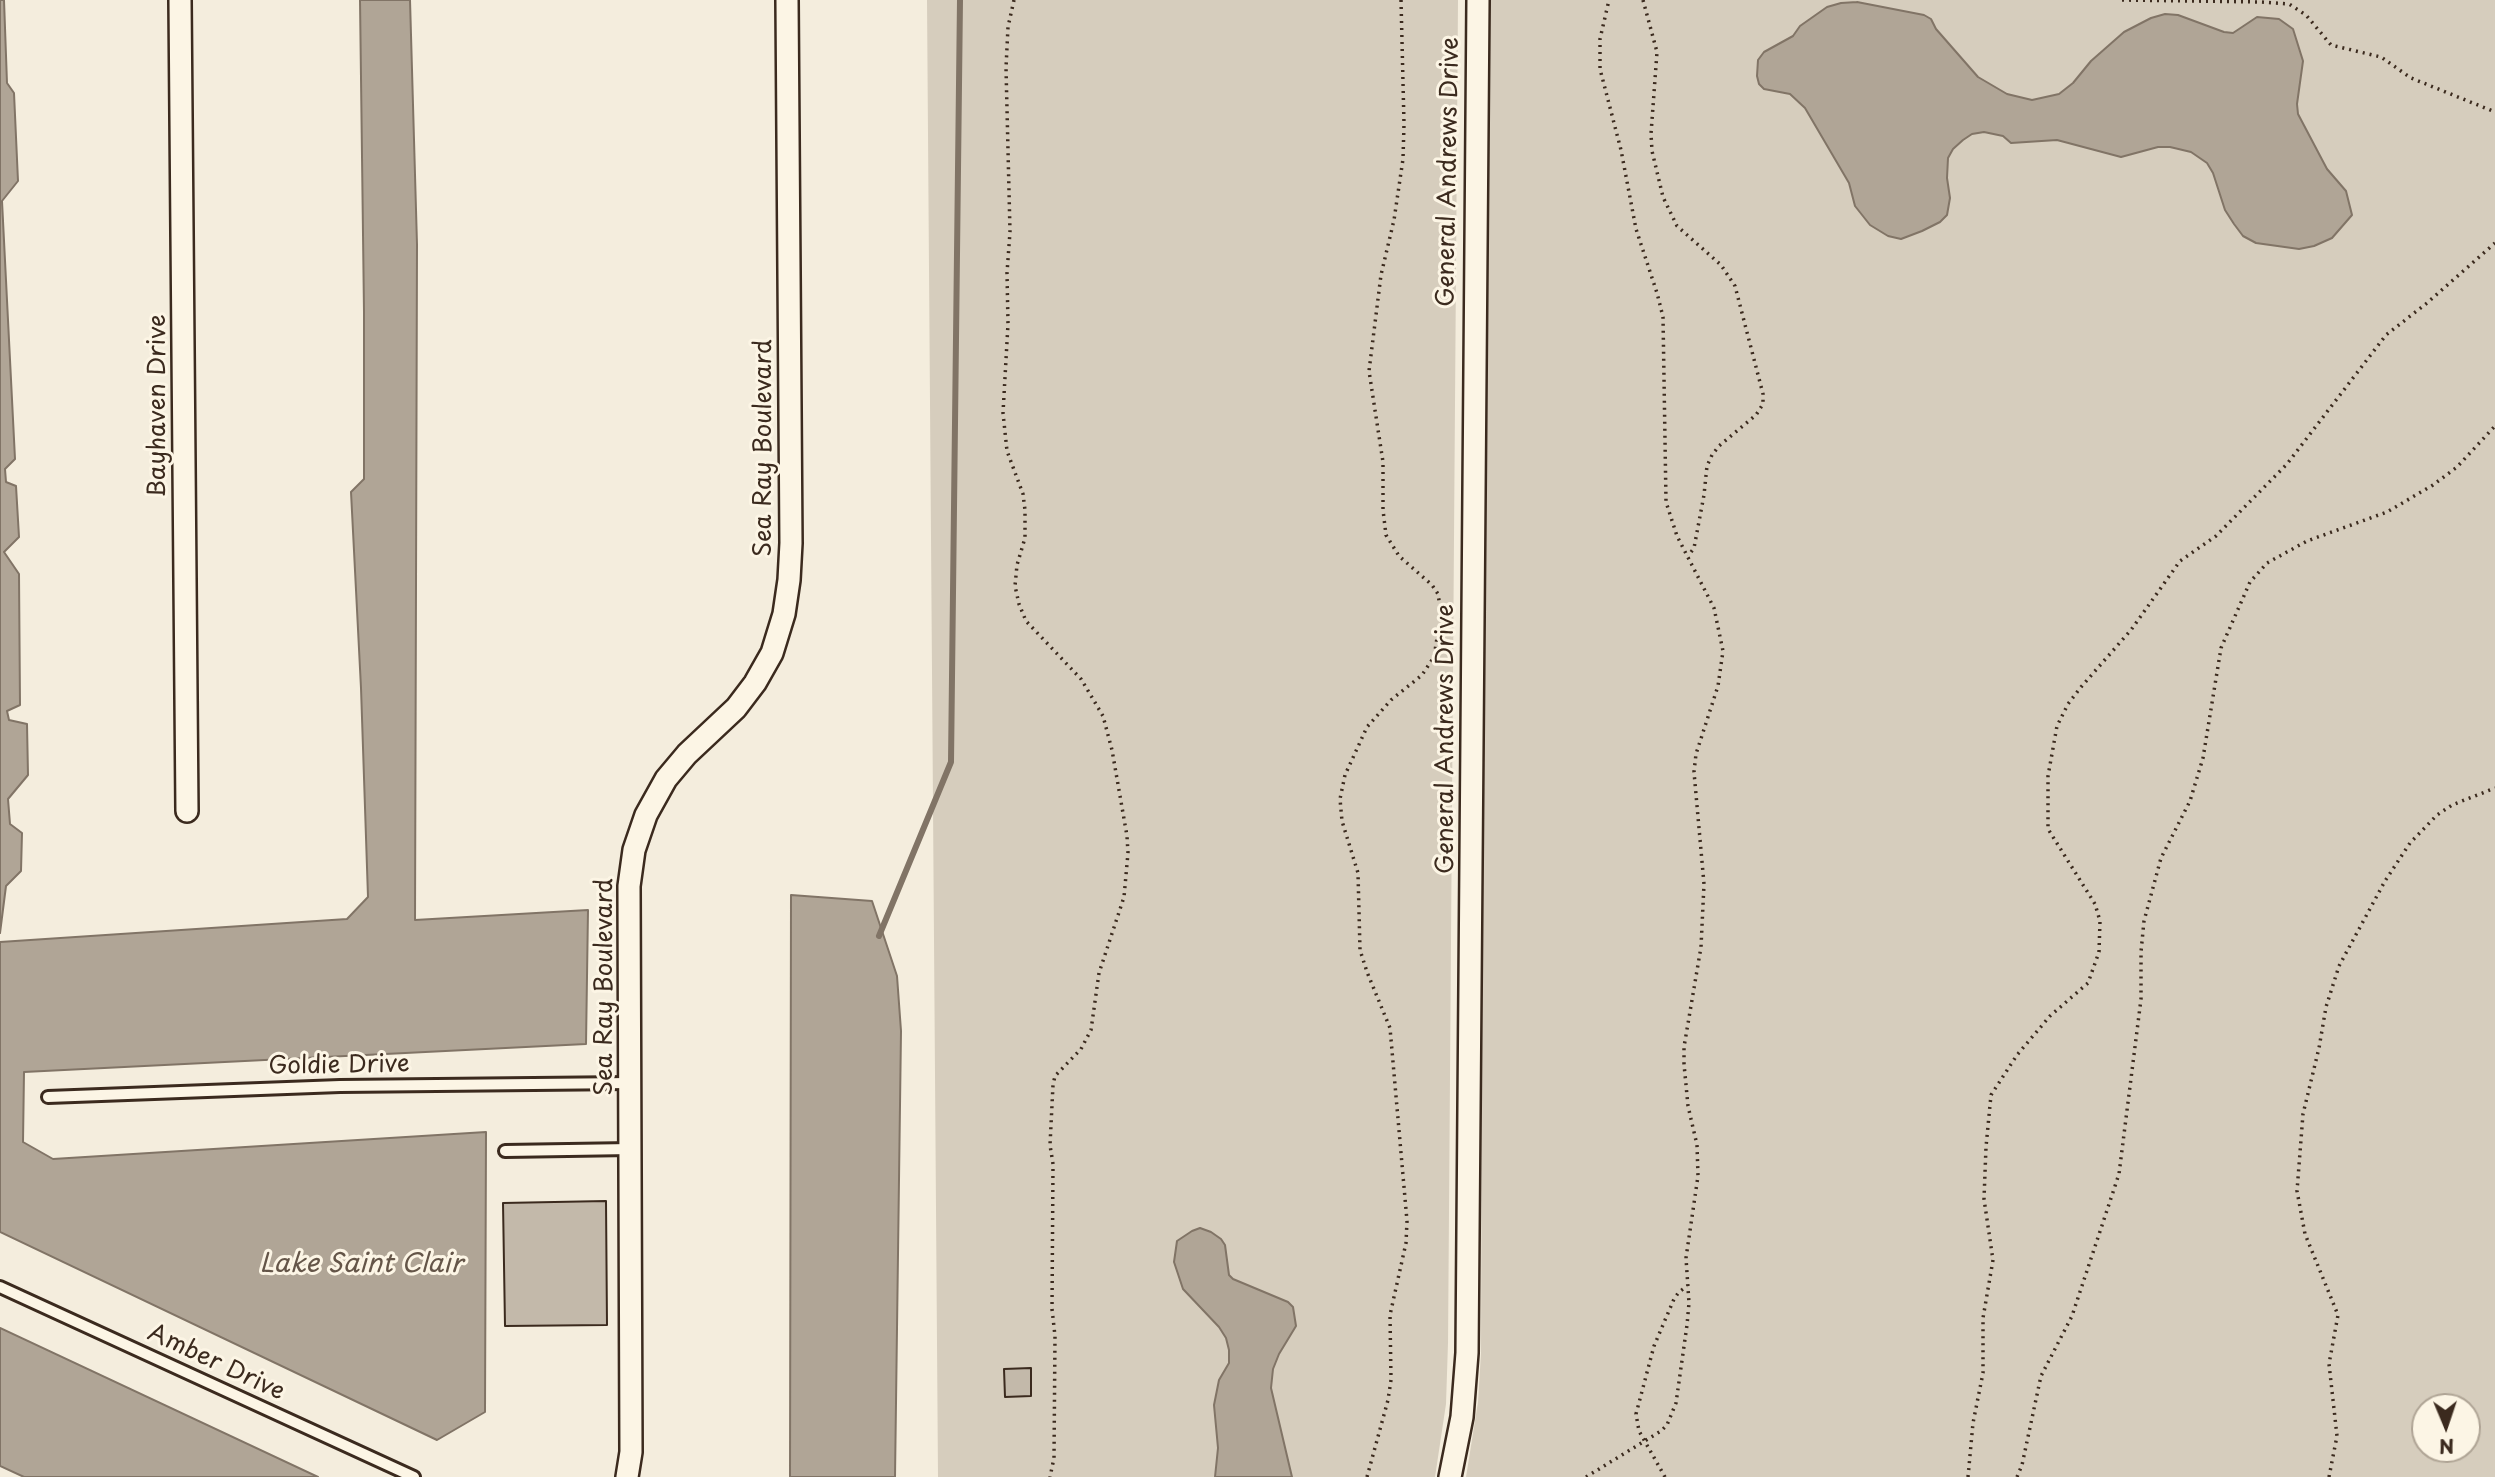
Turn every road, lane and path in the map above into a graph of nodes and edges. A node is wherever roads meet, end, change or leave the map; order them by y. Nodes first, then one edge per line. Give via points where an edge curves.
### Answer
1 (180, 0) edge
2 (788, 0) edge
3 (1014, 0) edge
4 (1401, 0) edge
5 (1478, 0) edge
6 (1609, 0) edge
7 (1643, 0) edge
8 (2122, 0) edge
9 (2495, 112) edge
10 (2495, 243) edge
11 (2495, 426) edge
12 (1688, 556) junction
13 (2495, 788) edge
14 (187, 811) dead end
15 (630, 1083) junction
16 (48, 1097) dead end
17 (631, 1149) junction
18 (505, 1151) dead end
19 (1687, 1286) junction
20 (0, 1287) edge
21 (1646, 1441) junction
22 (414, 1477) edge
23 (627, 1477) edge
24 (1050, 1477) edge
25 (1367, 1477) edge
26 (1450, 1477) edge
27 (1586, 1477) edge
28 (1665, 1477) edge
29 (1968, 1477) edge
30 (2017, 1477) edge
31 (2329, 1477) edge

1 - 14 street, Bayhaven Drive
2 - 15 street, Sea Ray Boulevard via 789,580 772,653 755,683 666,779 634,850 629,886
3 - 24 path via 1006,68 1010,232 1003,413 1007,451 1025,510 1025,538 1015,586 1026,621 1081,679 1103,716 1127,845 1124,897 1099,973 1091,1030 1053,1085 1055,1336
4 - 25 path via 1403,150 1369,371 1383,461 1387,535 1399,556 1432,585 1441,613 1434,657 1422,675 1367,727 1345,775 1340,799 1358,873 1360,950 1390,1028 1407,1232 1390,1315 1388,1400
5 - 26 street, General Andrews Drive via 1467,1353 1462,1417
6 - 12 path via 1600,39 1600,69 1634,222 1663,317 1667,502
7 - 12 path via 1657,52 1651,134 1664,197 1677,226 1720,265 1735,286 1763,394 1756,415 1712,455
8 - 9 path via 2289,5 2306,15 2331,45 2381,57 2412,78
10 - 29 path via 2386,335 2287,464 2216,536 2180,561 2131,630 2074,696 2057,726 2048,776 2048,829 2095,904 2100,921 2099,952 2088,983 2050,1016 1991,1095 1984,1199 1993,1260
11 - 30 path via 2457,467 2433,485 2387,512 2308,541 2267,563 2250,582 2221,648 2203,758 2190,801 2161,858 2144,921 2141,999 2119,1174 2072,1316 2041,1376
12 - 19 path via 1714,608 1723,651 1694,772 1704,884 1700,947 1684,1047 1698,1157
13 - 31 path via 2452,805 2410,843 2339,966 2326,1007 2303,1114 2297,1191 2305,1234 2338,1315 2329,1364 2337,1436
15 - 16 lane, Goldie Drive via 340,1086
15 - 17 street, Sea Ray Boulevard
17 - 18 lane
17 - 23 street, Sea Ray Boulevard via 631,1452
19 - 21 path via 1687,1325 1676,1403 1667,1424
19 - 21 path via 1674,1299 1642,1385 1636,1415
20 - 22 lane, Amber Drive
21 - 27 path
21 - 28 path

